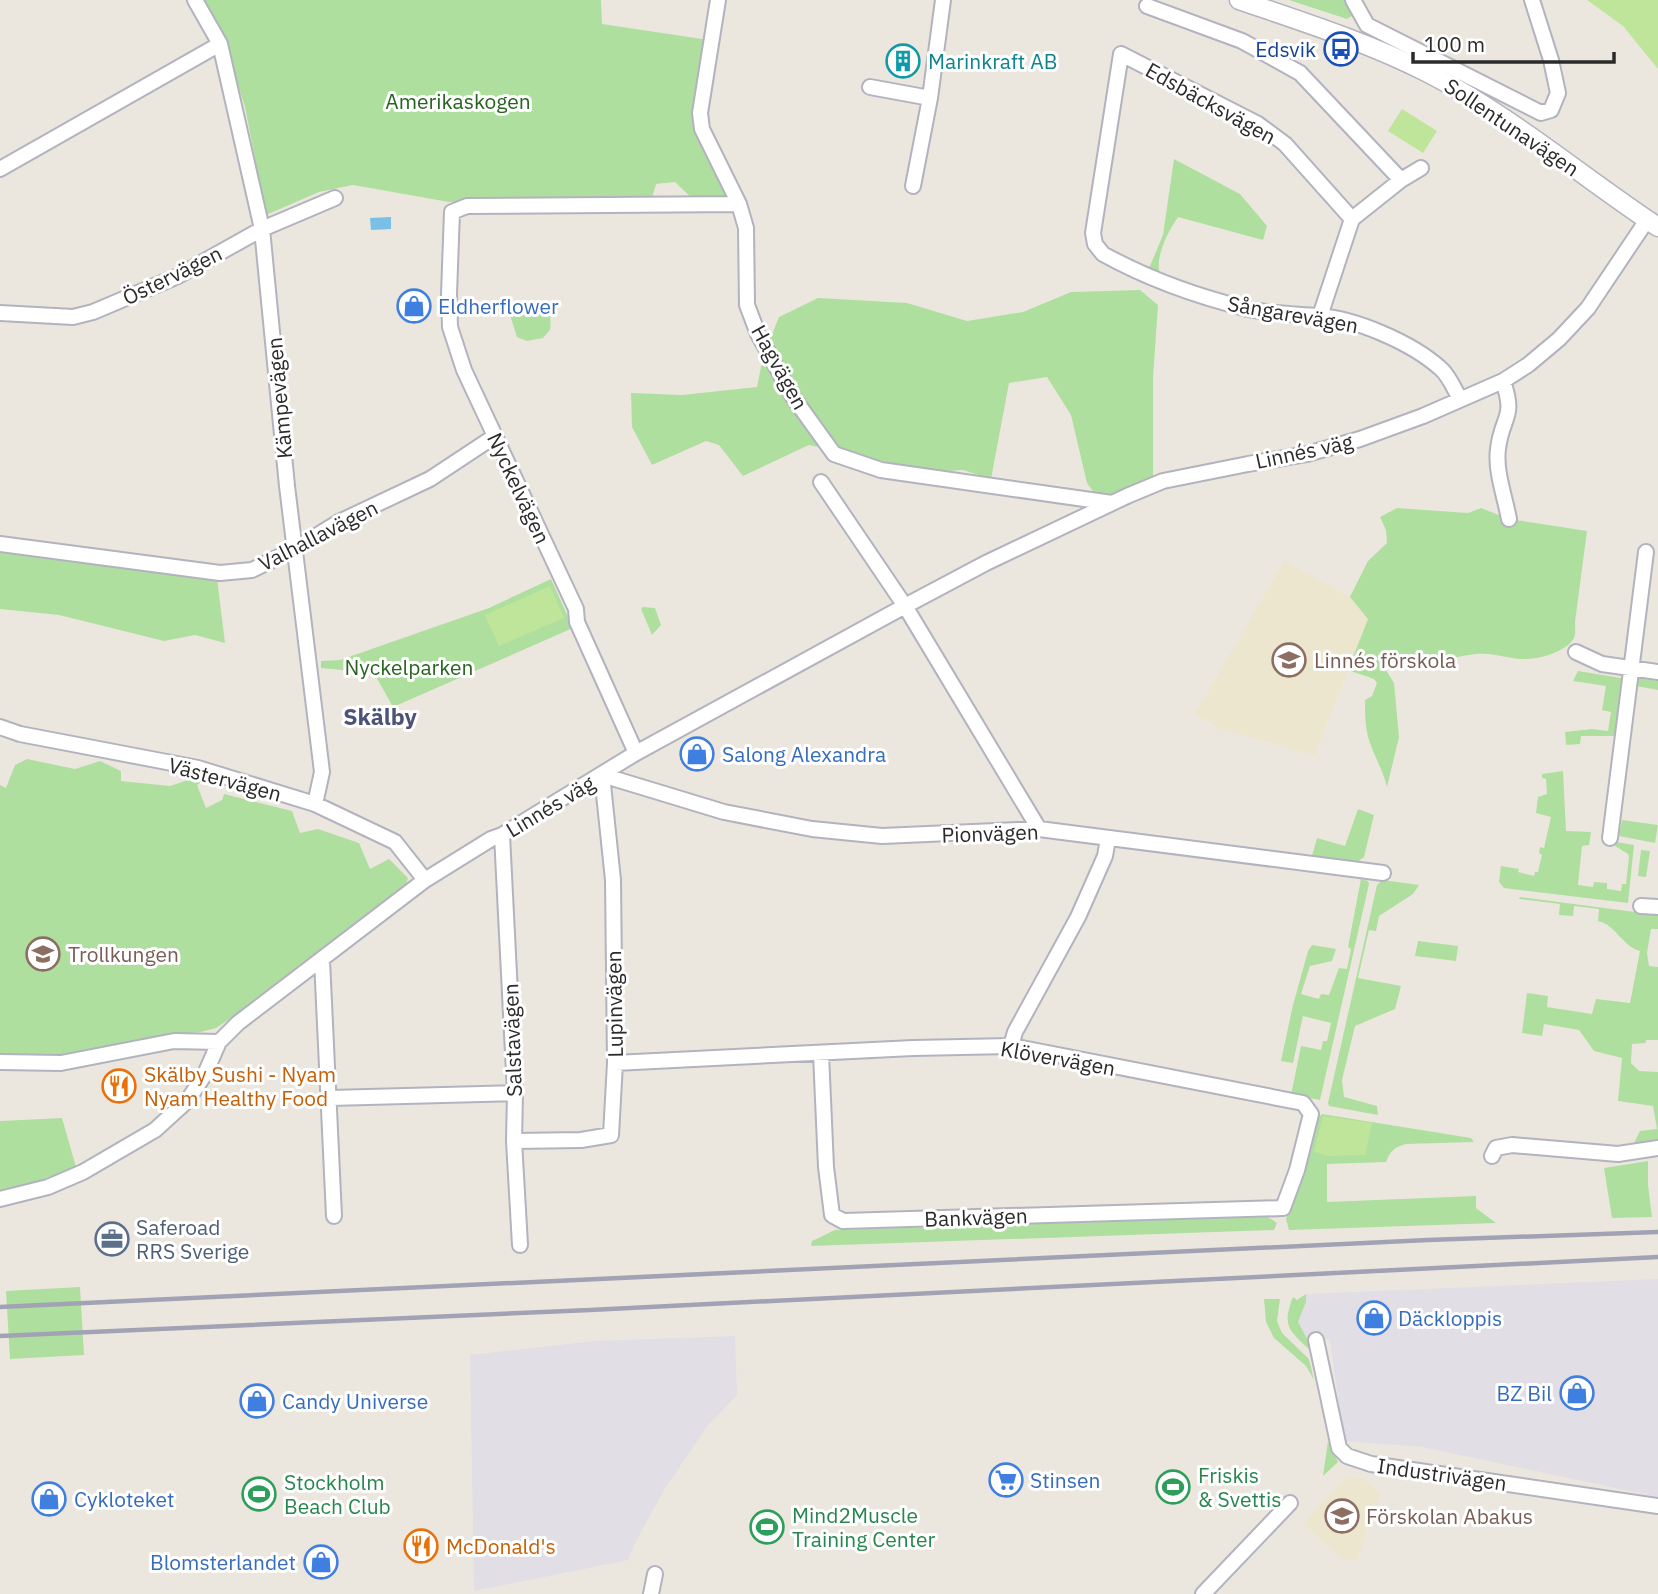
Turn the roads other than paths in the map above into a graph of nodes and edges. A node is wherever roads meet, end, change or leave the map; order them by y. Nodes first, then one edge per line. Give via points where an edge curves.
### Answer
1 (195, 0) edge
2 (718, 0) edge
3 (943, 0) edge
4 (1239, 0) edge
5 (1353, 0) edge
6 (1532, 0) edge
7 (1147, 6) dead end
8 (220, 44) junction
9 (1121, 54) joint
10 (870, 87) dead end
11 (930, 98) junction
12 (1421, 168) dead end
13 (0, 169) edge
14 (1401, 180) junction
15 (913, 186) dead end
16 (335, 198) dead end
17 (739, 204) junction
18 (1352, 219) junction
19 (1652, 223) edge
20 (262, 229) junction
21 (0, 313) edge
22 (1320, 316) junction
23 (1503, 380) junction
24 (1460, 399) junction
25 (495, 436) junction
26 (821, 482) dead end
27 (1113, 503) junction
28 (1509, 519) dead end
29 (0, 544) edge
30 (295, 549) junction
31 (1646, 552) dead end
32 (905, 606) junction
33 (1576, 652) dead end
34 (1631, 669) junction
35 (1658, 672) edge
36 (0, 727) edge
37 (636, 753) junction
38 (602, 775) junction
39 (315, 804) junction
40 (1039, 830) junction
41 (502, 835) junction
42 (1610, 838) dead end
43 (1108, 839) junction
44 (1383, 873) dead end
45 (425, 880) junction
46 (1642, 905) dead end
47 (1658, 907) edge
48 (322, 960) junction
49 (219, 1042) junction
50 (1011, 1046) junction
51 (821, 1054) junction
52 (0, 1062) edge
53 (615, 1063) junction
54 (515, 1093) junction
55 (330, 1098) junction
56 (514, 1141) junction
57 (1658, 1148) edge
58 (1492, 1156) dead end
59 (0, 1199) edge
60 (1283, 1208) joint
61 (334, 1216) dead end
62 (520, 1245) dead end
63 (1316, 1340) dead end
64 (1290, 1503) dead end
65 (1658, 1506) edge
66 (651, 1594) edge
67 (658, 1594) edge
68 (1203, 1594) edge

1 - 8 street, Kämpevägen
2 - 17 street, Hagvägen via 700,113 702,129
3 - 11 street
4 - 19 street, Sollentunavägen via 1368,44 1429,73 1485,106
5 - 6 street via 1367,25 1541,113 1551,110 1558,93
7 - 14 street via 1242,41 1300,73
8 - 13 street
8 - 20 street, Kämpevägen
9 - 18 street, Edsbäcksvägen via 1258,124 1285,144
9 - 22 street, Sångarevägen via 1095,244 1116,262 1202,297 1262,312
10 - 11 street
11 - 15 street
12 - 14 street
14 - 18 street
16 - 20 street, Östervägen
17 - 25 street, Nyckelvägen via 467,206 452,212 450,327
17 - 27 street, Hagvägen via 746,228 747,305 758,334 793,397 834,454 881,470
18 - 22 street
19 - 23 street, Linnés väg via 1583,314 1549,348
20 - 21 street, Östervägen via 178,276 93,312 73,317
20 - 30 street, Kämpevägen
22 - 24 street, Sångarevägen via 1373,329 1418,352 1442,369
23 - 24 street, Linnés väg
23 - 28 street via 1510,400 1498,461
24 - 27 street, Linnés väg via 1360,439 1307,454 1163,481
25 - 30 street, Valhallavägen via 430,479
25 - 37 street, Nyckelvägen via 576,609 577,622
26 - 32 street
27 - 32 street, Linnés väg
29 - 30 street, Valhallavägen via 220,573 252,570
30 - 39 street, Kämpevägen via 322,772
31 - 34 street
32 - 37 street, Linnés väg
32 - 40 street
33 - 34 street
34 - 35 street
34 - 42 street
36 - 39 street, Västervägen via 198,768
37 - 38 street, Linnés väg
38 - 40 street, Pionvägen via 724,812 812,829 882,836
38 - 41 street, Linnés väg
38 - 53 street, Lupinvägen via 613,880
39 - 45 street, Västervägen via 395,842
40 - 43 street, Pionvägen
41 - 45 street, Linnés väg
41 - 54 street, Salstavägen
43 - 44 street, Pionvägen
43 - 50 street via 1078,917
45 - 48 street, Linnés väg
46 - 47 street
48 - 49 street, Linnés väg
48 - 55 street
49 - 52 street via 174,1041 61,1063
49 - 59 street via 188,1100 155,1130 83,1172
50 - 51 street, Klövervägen
50 - 60 street, Klövervägen via 1303,1103 1311,1114
51 - 53 street, Klövervägen
51 - 60 street, Bankvägen via 832,1215 843,1222
53 - 56 street, Lupinvägen via 611,1135
54 - 55 street
54 - 56 street, Salstavägen
55 - 61 street
56 - 62 street, Salstavägen
57 - 58 street via 1618,1154 1512,1145 1496,1148
63 - 65 street, Industrivägen via 1339,1448 1347,1456 1371,1464
64 - 68 street
66 - 67 street via 655,1574

